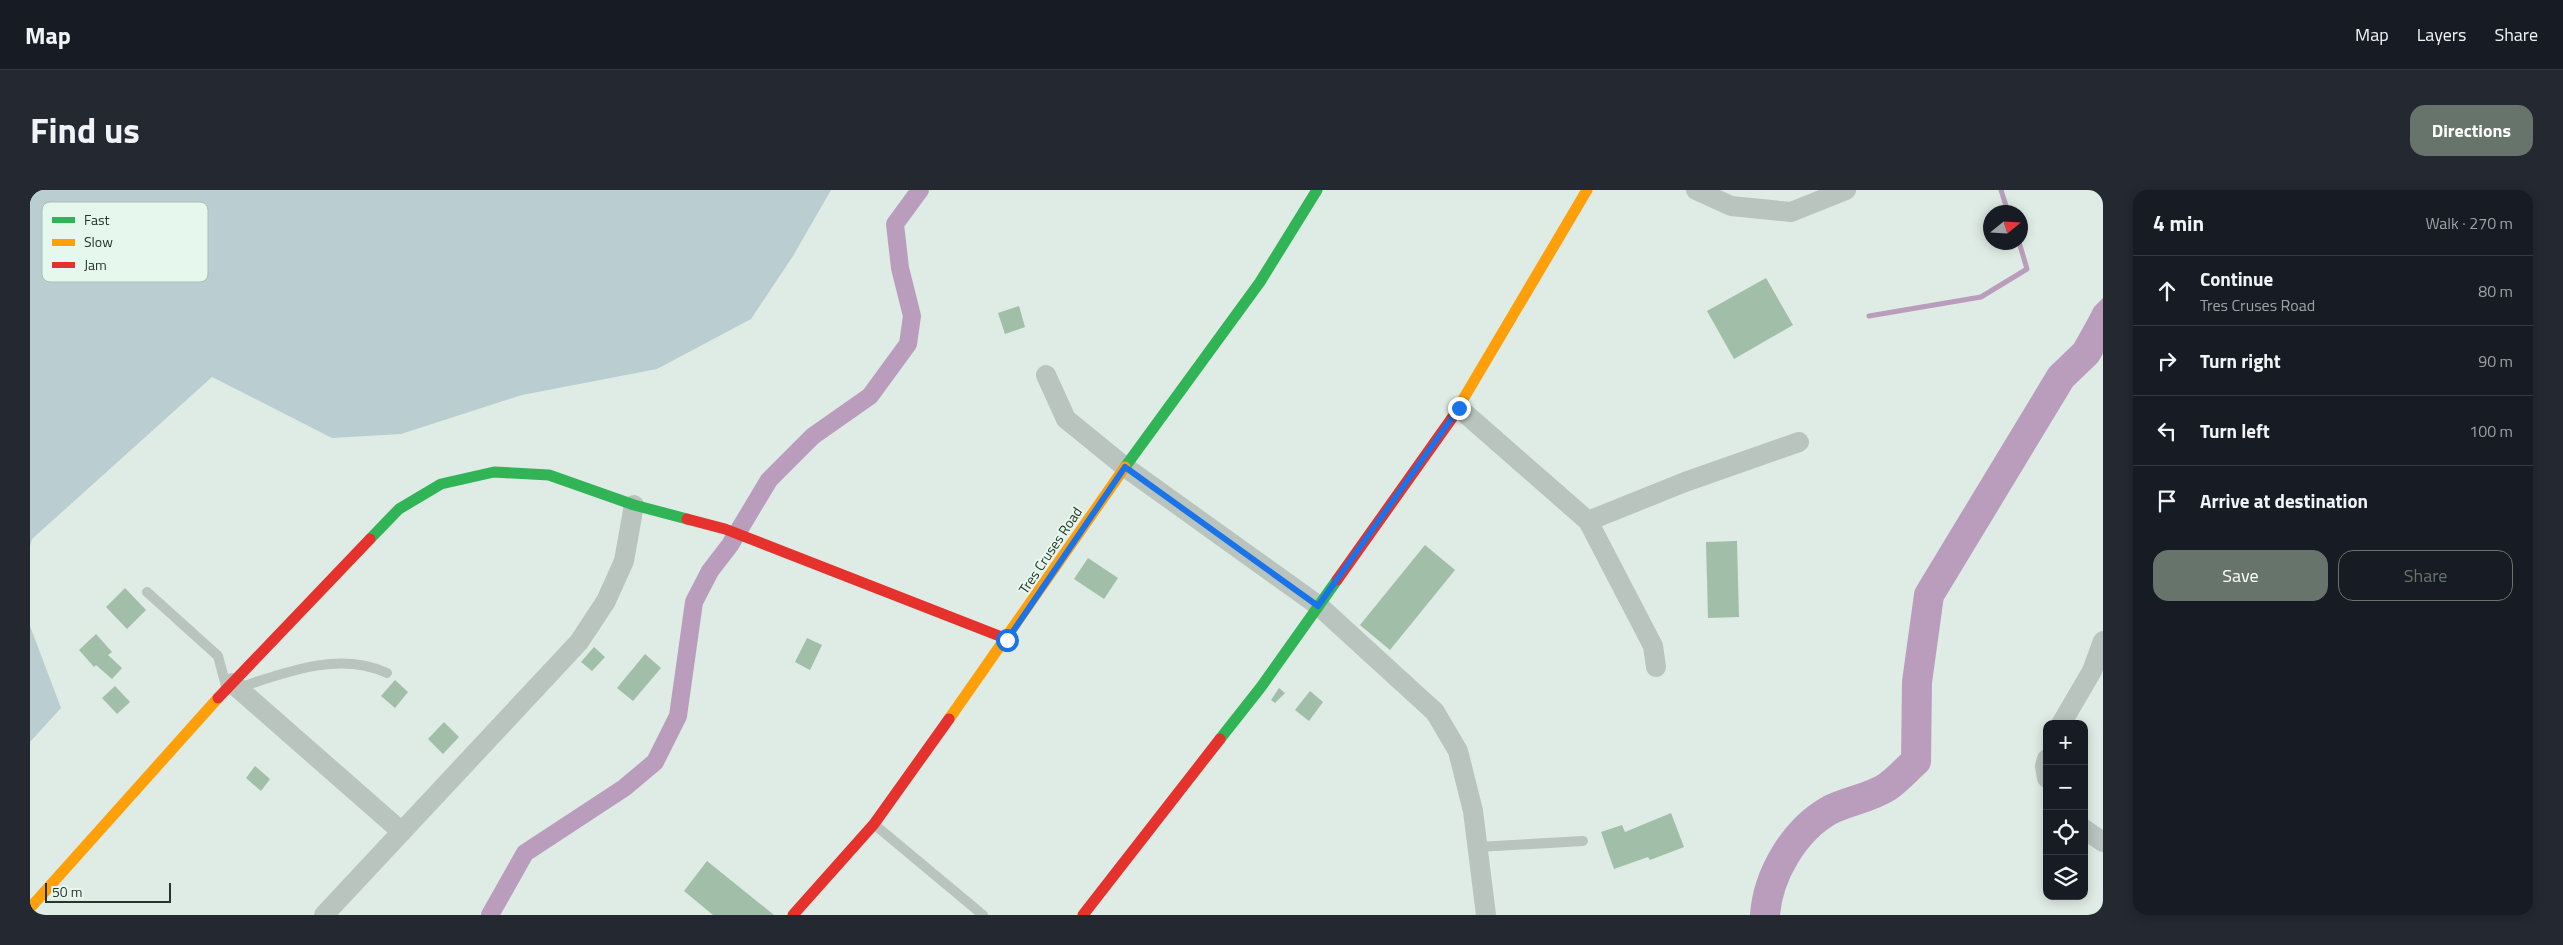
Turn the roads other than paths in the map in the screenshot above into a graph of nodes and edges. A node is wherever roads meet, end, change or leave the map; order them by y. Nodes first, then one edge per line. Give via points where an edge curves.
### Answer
1 (1317, 190) edge
2 (1587, 190) edge
3 (1696, 190) edge
4 (1846, 190) edge
5 (1046, 376) dead end
6 (1459, 408) junction
7 (1799, 442) dead end
8 (1125, 467) junction
9 (634, 505) junction
10 (1588, 522) junction
11 (147, 592) dead end
12 (1318, 606) junction
13 (1007, 640) junction
14 (2103, 641) edge
15 (1656, 666) dead end
16 (387, 674) dead end
17 (232, 687) junction
18 (2063, 720) edge
19 (874, 824) junction
20 (402, 832) junction
21 (2088, 832) edge
22 (1583, 841) dead end
23 (2103, 842) edge
24 (1478, 847) junction
25 (30, 908) edge
26 (324, 915) edge
27 (793, 915) edge
28 (983, 915) edge
29 (1083, 915) edge
30 (1486, 915) edge

1 - 8 street, Tres Cruses Road via 1260,282
2 - 6 street
3 - 4 street via 1731,206 1791,212
5 - 8 street via 1066,419
6 - 10 street
6 - 12 street
7 - 10 street via 1685,482
8 - 12 street
8 - 13 street, Tres Cruses Road
9 - 13 street via 725,529
9 - 17 street via 549,475 494,472 441,484 399,509
9 - 20 street via 624,561 606,601 579,642
10 - 15 street via 1653,646
11 - 17 lane via 218,656
12 - 24 street via 1435,712 1458,751
12 - 29 street via 1261,687
13 - 19 street, Tres Cruses Road
14 - 18 street via 2092,671
16 - 17 lane via 371,666 345,663 318,665
17 - 20 street
17 - 25 street
19 - 27 street, Tres Cruses Road
19 - 28 lane
20 - 26 street
21 - 23 street
22 - 24 lane
24 - 30 street

